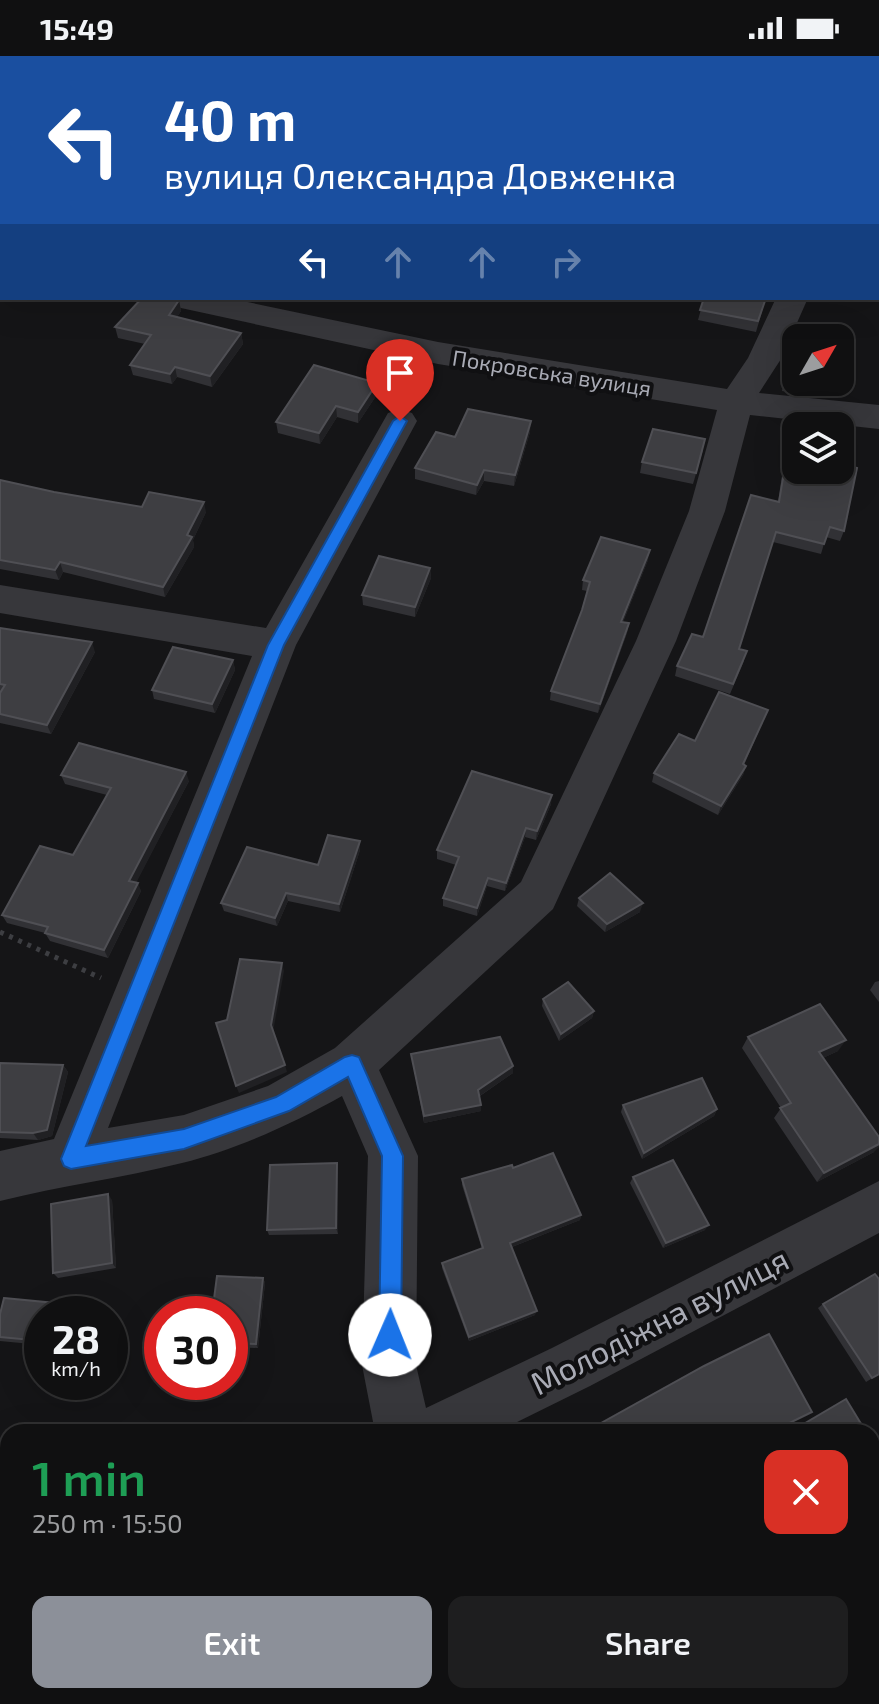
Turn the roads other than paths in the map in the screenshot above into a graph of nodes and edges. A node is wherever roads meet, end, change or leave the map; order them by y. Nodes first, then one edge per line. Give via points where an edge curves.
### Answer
1 (190, 300) edge
2 (791, 300) edge
3 (736, 402) junction
4 (879, 417) edge
5 (400, 421) dead end
6 (0, 599) edge
7 (276, 645) junction
8 (352, 1064) junction
9 (71, 1159) junction
10 (0, 1176) edge
11 (879, 1206) edge
12 (401, 1424) edge
13 (453, 1424) edge

1 - 3 street, Покровська вулиця via 438,353
2 - 3 street via 764,359
3 - 4 street, Покровська вулиця
3 - 8 street via 707,511 656,641 537,895
5 - 7 street
6 - 7 street
7 - 9 street
8 - 9 street via 282,1104 184,1139
8 - 12 street via 393,1156 389,1365
9 - 10 street
11 - 13 street, Молодіжна вулиця

